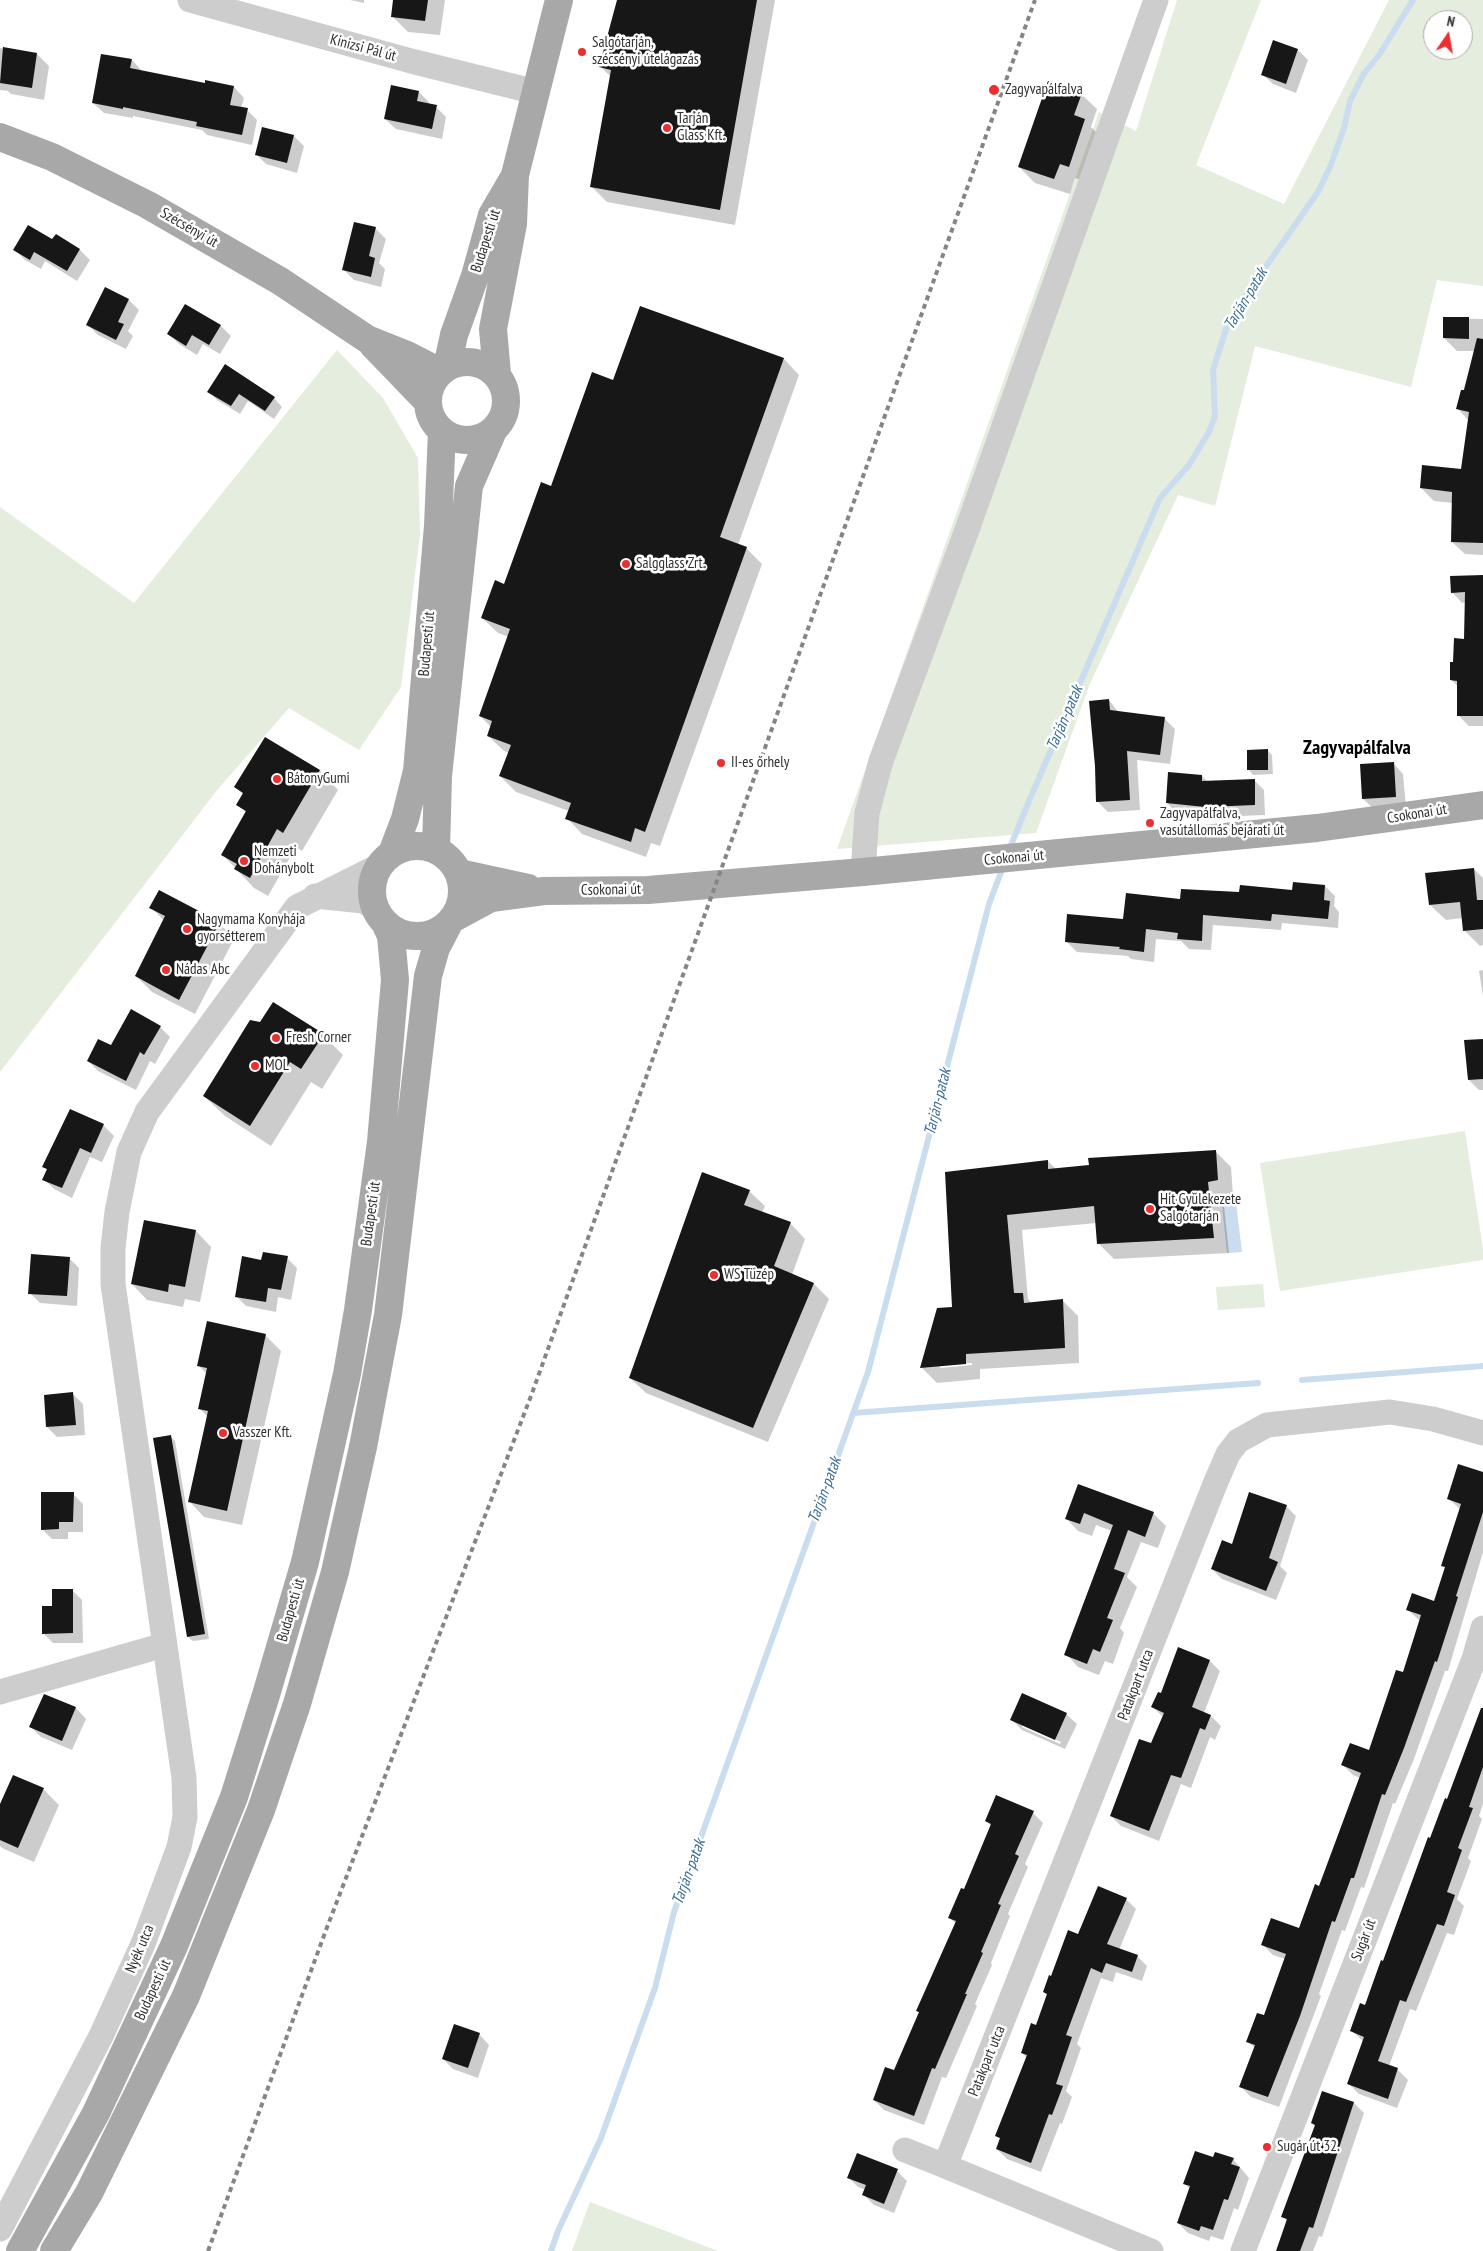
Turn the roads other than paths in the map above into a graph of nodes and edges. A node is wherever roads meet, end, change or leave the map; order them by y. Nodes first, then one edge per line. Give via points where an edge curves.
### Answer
1 (190, 0) edge
2 (559, 0) edge
3 (1156, 0) edge
4 (536, 92) junction
5 (0, 137) edge
6 (515, 175) junction
7 (367, 339) junction
8 (443, 370) junction
9 (497, 374) junction
10 (428, 402) junction
11 (442, 431) junction
12 (493, 431) junction
13 (1483, 805) edge
14 (436, 850) junction
15 (385, 860) junction
16 (863, 872) junction
17 (459, 873) junction
18 (544, 891) junction
19 (315, 896) junction
20 (380, 915) junction
21 (451, 922) junction
22 (1483, 1433) edge
23 (1483, 1628) edge
24 (164, 1645) junction
25 (0, 1692) edge
26 (905, 2150) dead end
27 (945, 2166) junction
28 (1, 2226) edge
29 (20, 2251) edge
30 (54, 2251) edge
31 (1151, 2251) edge
32 (1243, 2251) edge

1 - 4 street, Kinizsi Pál út
2 - 4 main road, Budapesti út
3 - 16 street via 881,761 867,813
4 - 6 main road, Budapesti út
5 - 7 main road, Szécsényi út via 52,157 148,204 280,281
6 - 8 main road, Budapesti út via 492,215
6 - 9 main road, Budapesti út via 513,224 493,329
7 - 8 main road, Szécsényi út
7 - 10 main road, Szécsényi út
8 - 9 main road via 461,362 477,362
8 - 10 main road via 429,391
9 - 12 main road via 507,398 502,421
10 - 11 main road via 432,418
11 - 12 main road via 467,440
11 - 15 main road, Budapesti út via 438,526 417,771 406,819
12 - 14 main road, Budapesti út via 469,486 438,776
13 - 16 main road, Csokonai út via 1317,828
14 - 15 main road via 418,846 400,849
14 - 17 main road via 450,859
15 - 19 street
15 - 20 main road via 372,886
16 - 18 main road, Csokonai út via 648,890
17 - 18 main road
17 - 21 main road via 463,896
18 - 21 main road via 491,898
19 - 20 street via 363,901
19 - 24 street via 297,907 147,1112 129,1152 120,1194 113,1248 114,1284
20 - 21 main road via 401,934 421,937 440,931
20 - 29 main road, Budapesti út via 390,936 395,980 381,1142 347,1374 305,1562 234,1797 174,1946 96,2113
21 - 30 main road, Budapesti út via 436,948 428,976 389,1306 363,1447 335,1572 297,1704 261,1810 186,1996 89,2193
22 - 27 street, Patakpart utca via 1425,1417 1390,1412 1267,1425 1245,1436 1228,1454
23 - 32 street, Sugár út via 1474,1659
24 - 25 street
24 - 28 street, Nyék utca via 184,1778 185,1817 180,1847 143,1944 101,2036
26 - 27 street
27 - 31 street

